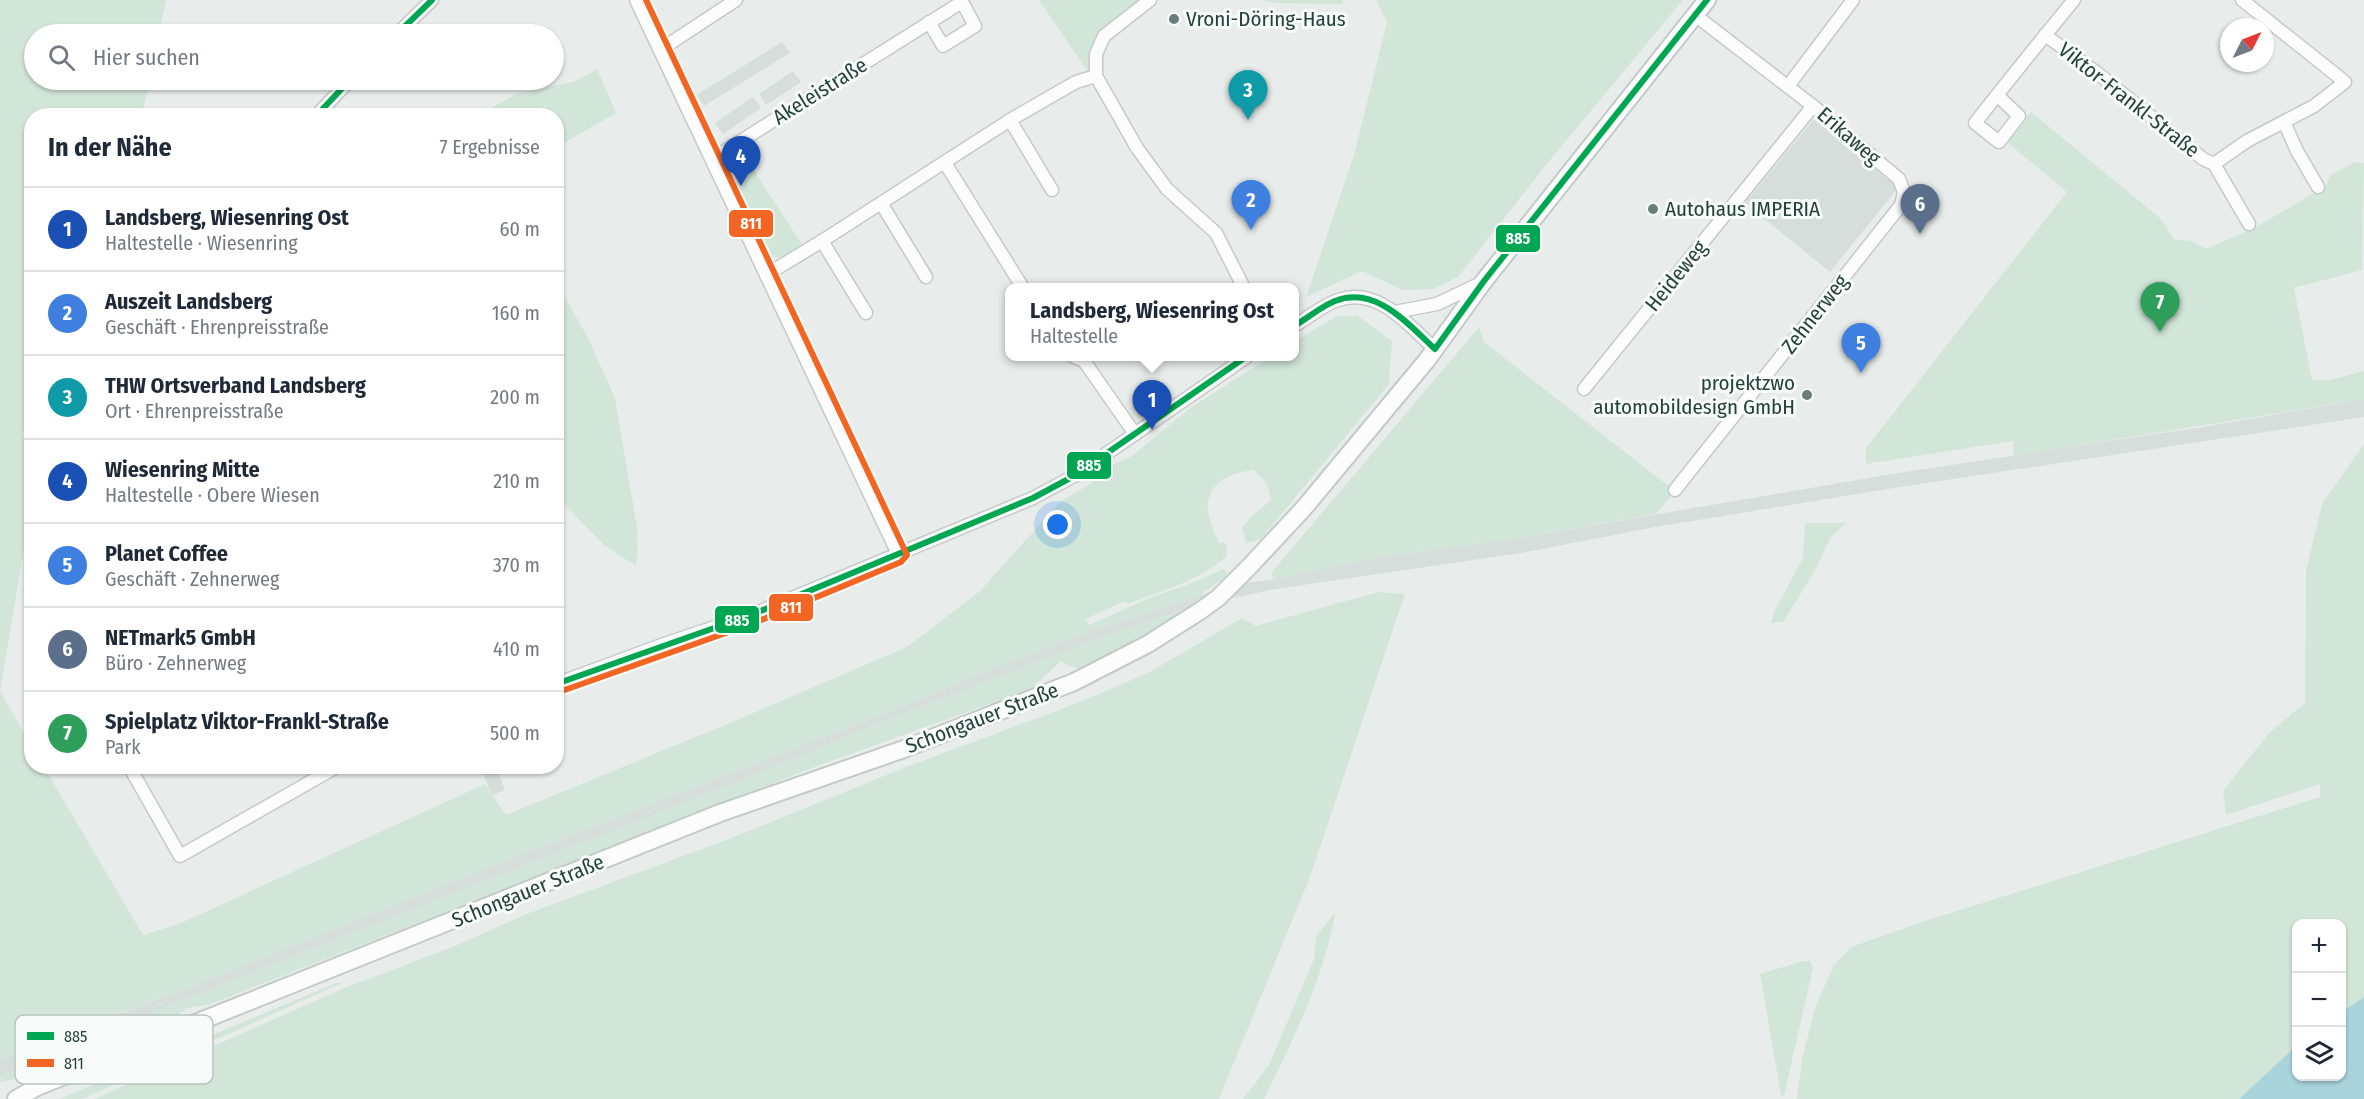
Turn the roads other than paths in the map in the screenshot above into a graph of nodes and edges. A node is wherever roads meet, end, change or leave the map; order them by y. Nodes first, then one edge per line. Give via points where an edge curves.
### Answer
1 (432, 0) edge
2 (636, 0) edge
3 (736, 0) edge
4 (1150, 0) edge
5 (1707, 0) edge
6 (1853, 0) edge
7 (2074, 0) edge
8 (2242, 0) edge
9 (1695, 15) junction
10 (929, 22) dead end
11 (407, 24) edge
12 (2045, 35) junction
13 (660, 50) junction
14 (1096, 76) junction
15 (1788, 86) junction
16 (341, 90) edge
17 (1997, 95) dead end
18 (1813, 105) junction
19 (324, 108) edge
20 (1010, 120) junction
21 (2284, 122) junction
22 (712, 159) junction
23 (945, 163) junction
24 (2214, 164) junction
25 (2318, 187) dead end
26 (1052, 190) dead end
27 (1904, 192) joint
28 (881, 204) junction
29 (2249, 224) dead end
30 (822, 241) junction
31 (766, 275) junction
32 (926, 277) dead end
33 (1484, 281) junction
34 (1020, 283) edge
35 (1241, 283) edge
36 (1395, 312) junction
37 (866, 313) dead end
38 (1299, 323) edge
39 (1435, 349) junction
40 (1084, 361) edge
41 (1242, 361) edge
42 (1584, 389) dead end
43 (1135, 434) junction
44 (1675, 490) dead end
45 (898, 554) junction
46 (564, 681) edge
47 (134, 774) edge
48 (324, 774) edge
49 (213, 1016) edge
50 (47, 1084) edge
51 (16, 1099) edge

1 - 11 street
2 - 13 street
3 - 13 street
4 - 14 street via 1104,36 1096,54
5 - 9 main road, Schongauer Straße
6 - 15 street
7 - 12 street, Viktor-Frankl-Straße
8 - 21 street, Viktor-Frankl-Straße via 2345,82 2314,106
9 - 15 street, Erikaweg
9 - 33 main road, Schongauer Straße
10 - 22 street, Akeleistraße
12 - 17 street, Viktor-Frankl-Straße
12 - 24 street, Viktor-Frankl-Straße
13 - 22 street
14 - 20 street via 1076,82
14 - 35 street via 1137,148 1167,189 1215,232
15 - 18 street, Erikaweg
16 - 19 street
18 - 27 street, Erikaweg via 1899,179
18 - 42 street, Heideweg
20 - 23 street
20 - 26 street
21 - 24 street, Viktor-Frankl-Straße
21 - 25 street
22 - 31 street
23 - 28 street
23 - 34 street
24 - 29 street, Viktor-Frankl-Straße
27 - 44 street, Zehnerweg via 1901,205
28 - 30 street
28 - 32 street
30 - 31 street
30 - 37 street
31 - 45 street
33 - 36 street via 1437,304
33 - 39 main road, Schongauer Straße
36 - 38 street via 1362,297 1348,297 1335,300
36 - 39 street
39 - 49 main road, Schongauer Straße via 1304,508 1249,567 1218,598 1148,645 1074,682 981,720 720,813
40 - 43 street
41 - 43 street
43 - 45 street via 1074,476 1033,498
45 - 46 street via 751,615
47 - 48 street via 180,856
50 - 51 main road, Schongauer Straße

